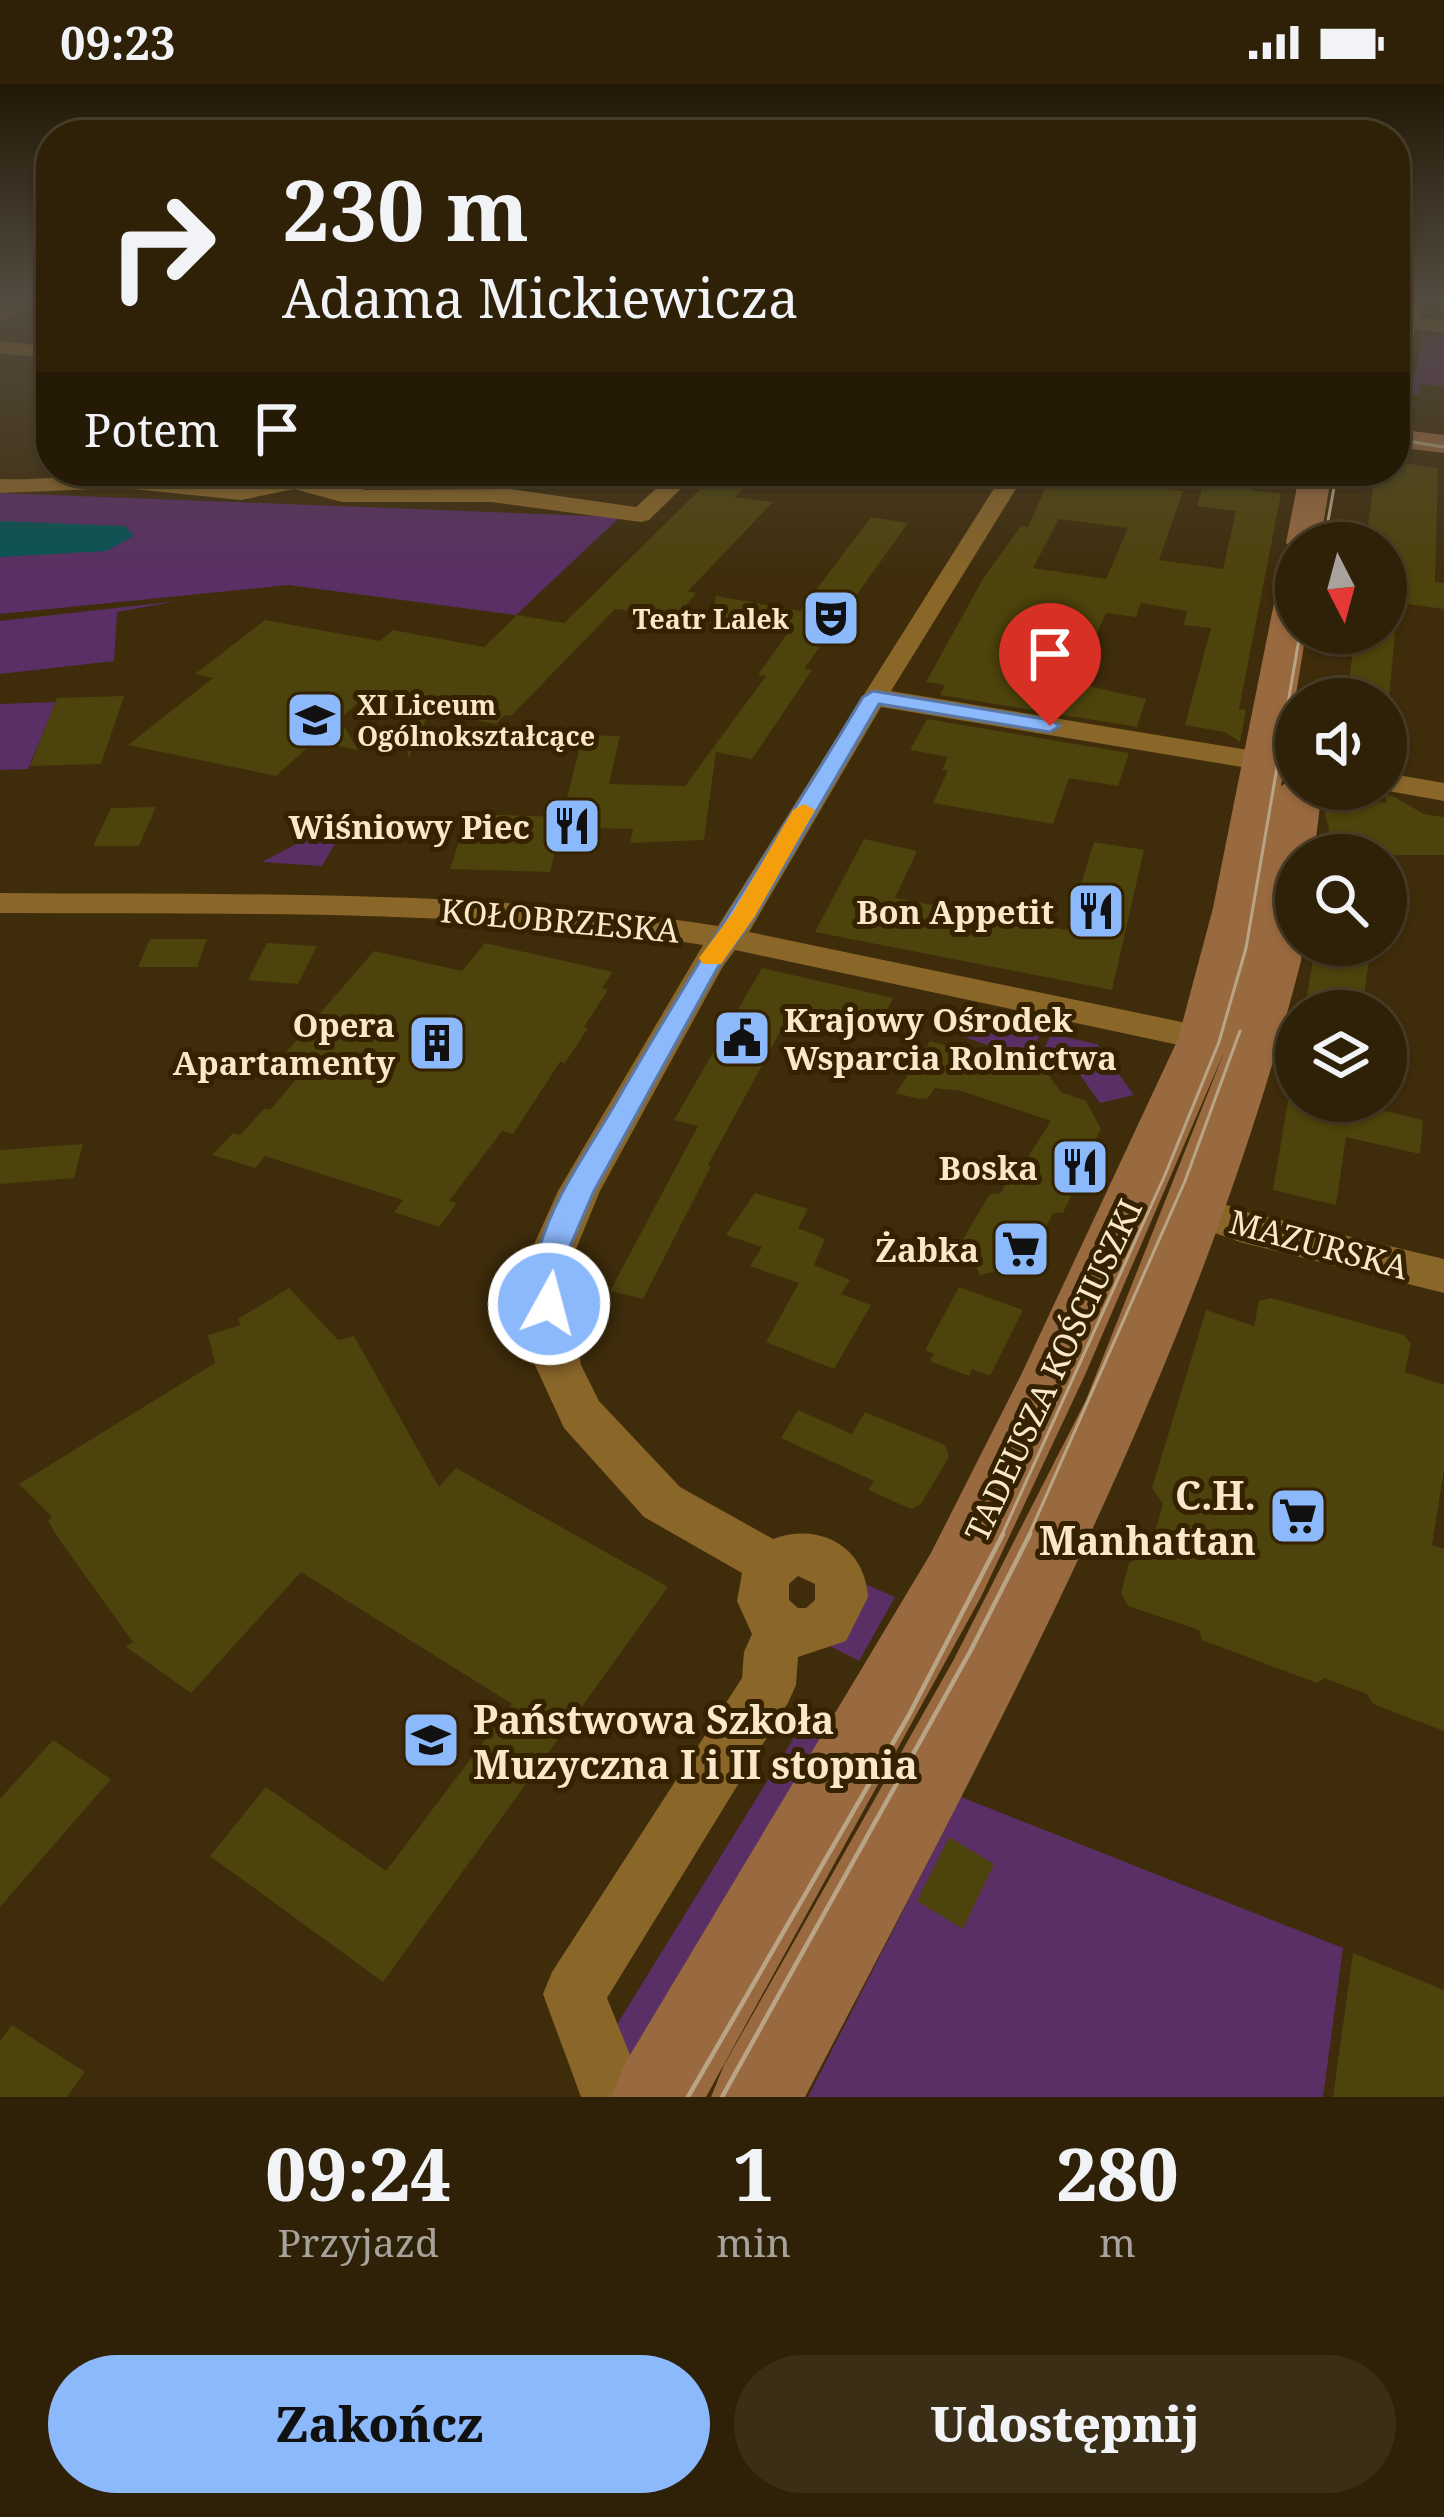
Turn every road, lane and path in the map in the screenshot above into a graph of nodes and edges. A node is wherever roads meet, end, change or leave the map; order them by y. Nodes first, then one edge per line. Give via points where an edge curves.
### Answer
1 (1410, 439) edge
2 (1444, 444) edge
3 (1410, 451) edge
4 (1444, 454) edge
5 (36, 485) edge
6 (0, 486) edge
7 (157, 486) edge
8 (269, 486) edge
9 (326, 486) edge
10 (672, 486) edge
11 (1007, 486) edge
12 (1313, 486) edge
13 (1344, 486) edge
14 (1307, 522) edge
15 (1339, 522) edge
16 (1321, 654) edge
17 (1317, 677) dead end
18 (873, 697) junction
19 (1275, 770) edge
20 (1407, 786) edge
21 (1444, 792) edge
22 (1275, 805) edge
23 (0, 903) edge
24 (728, 938) junction
25 (1228, 1044) junction
26 (1194, 1209) junction
27 (1444, 1276) edge
28 (772, 1564) junction
29 (786, 1628) junction
30 (614, 2097) edge
31 (656, 2097) edge
32 (756, 2097) edge

1 - 2 street
3 - 4 street
5 - 6 street
7 - 8 street via 250,492
9 - 10 street via 349,495 488,495 641,515
11 - 18 street
12 - 14 street
13 - 15 street
16 - 17 street
18 - 19 street
18 - 24 street
20 - 21 street
22 - 25 street, TADEUSZA KOŚCIUSZKI via 1237,908
23 - 24 street, KOŁOBRZESKA via 499,911
24 - 25 street, KOŁOBRZESKA
24 - 28 street via 579,1191 554,1249 549,1304 558,1365 581,1414 662,1502
25 - 26 street, TADEUSZA KOŚCIUSZKI
25 - 31 street, TADEUSZA KOŚCIUSZKI via 956,1575
26 - 27 street, MAZURSKA
26 - 32 street, TADEUSZA KOŚCIUSZKI via 1119,1400 1014,1619
28 - 29 street via 760,1598
28 - 29 street via 811,1556 834,1569 844,1592 827,1624
29 - 30 street via 772,1652 769,1685 574,1994

